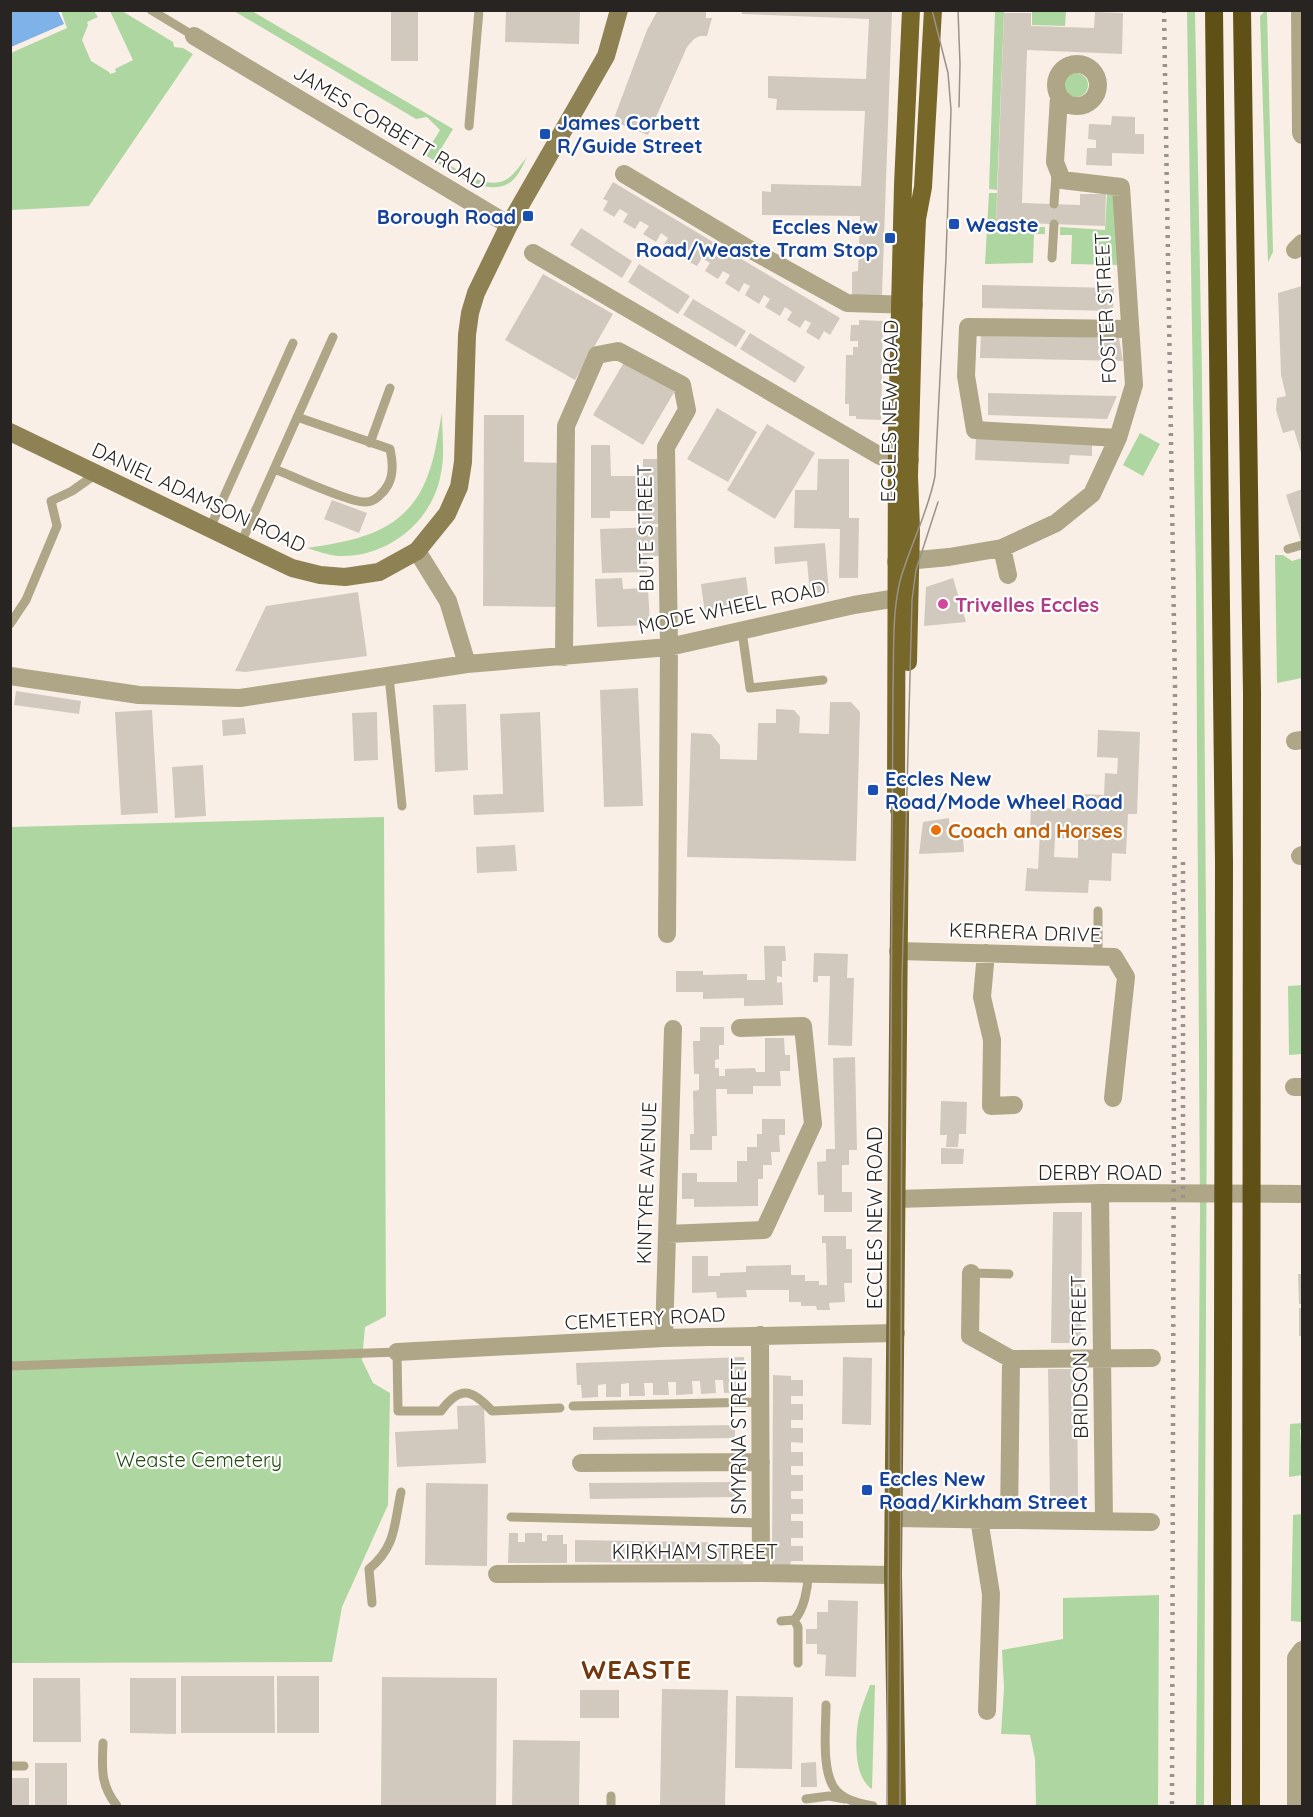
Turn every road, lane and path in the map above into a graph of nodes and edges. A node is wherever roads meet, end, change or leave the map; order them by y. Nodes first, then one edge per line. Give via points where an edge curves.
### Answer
1 (152, 10) edge
2 (479, 10) edge
3 (619, 10) edge
4 (911, 10) edge
5 (933, 10) edge
6 (1214, 10) edge
7 (1242, 10) edge
8 (1300, 10) edge
9 (165, 15) edge
10 (194, 36) joint
11 (1059, 97) dead end
12 (469, 126) dead end
13 (1302, 135) edge
14 (1056, 170) junction
15 (624, 174) dead end
16 (1054, 204) dead end
17 (1054, 224) dead end
18 (509, 225) junction
19 (533, 253) dead end
20 (1052, 258) dead end
21 (907, 304) junction
22 (1130, 329) junction
23 (333, 337) dead end
24 (293, 343) dead end
25 (390, 388) dead end
26 (297, 417) junction
27 (10, 432) edge
28 (1118, 438) junction
29 (370, 442) junction
30 (904, 460) junction
31 (274, 469) junction
32 (96, 474) junction
33 (210, 528) junction
34 (241, 543) junction
35 (1302, 545) edge
36 (1002, 548) junction
37 (1288, 549) dead end
38 (417, 551) junction
39 (903, 562) junction
40 (1008, 575) dead end
41 (902, 597) junction
42 (10, 624) edge
43 (742, 630) junction
44 (669, 647) junction
45 (564, 657) junction
46 (467, 664) junction
47 (10, 676) edge
48 (389, 676) junction
49 (823, 680) dead end
50 (402, 806) dead end
51 (1098, 911) dead end
52 (667, 934) dead end
53 (898, 951) junction
54 (986, 953) junction
55 (1098, 957) junction
56 (740, 1028) dead end
57 (673, 1029) dead end
58 (1113, 1098) dead end
59 (1014, 1105) dead end
60 (1100, 1193) junction
61 (1294, 1194) edge
62 (897, 1199) junction
63 (667, 1234) junction
64 (971, 1273) joint
65 (1009, 1274) dead end
66 (896, 1333) junction
67 (760, 1335) junction
68 (664, 1338) junction
69 (397, 1352) junction
70 (1102, 1358) junction
71 (1152, 1358) dead end
72 (1011, 1359) junction
73 (10, 1366) edge
74 (759, 1402) junction
75 (573, 1406) dead end
76 (560, 1408) dead end
77 (760, 1462) junction
78 (581, 1463) dead end
79 (400, 1492) dead end
80 (511, 1517) dead end
81 (894, 1518) junction
82 (979, 1519) junction
83 (1009, 1520) junction
84 (1104, 1521) junction
85 (761, 1522) junction
86 (1151, 1522) dead end
87 (761, 1573) junction
88 (497, 1574) dead end
89 (808, 1574) junction
90 (893, 1575) junction
91 (372, 1603) dead end
92 (794, 1620) junction
93 (781, 1621) dead end
94 (893, 1624) junction
95 (1302, 1650) edge
96 (798, 1663) dead end
97 (826, 1705) dead end
98 (987, 1711) dead end
99 (1299, 1740) edge
100 (103, 1743) dead end
101 (10, 1766) edge
102 (24, 1766) dead end
103 (611, 1796) dead end
104 (806, 1799) dead end
105 (848, 1799) junction
106 (117, 1806) edge
107 (611, 1806) edge
108 (873, 1806) edge
109 (887, 1806) edge
110 (897, 1806) edge
111 (1222, 1806) edge
112 (1251, 1806) edge
113 (1296, 1806) edge

1 - 9 lane
2 - 12 lane
3 - 18 street via 606,56
4 - 21 main road, ECCLES NEW ROAD
5 - 21 main road, ECCLES NEW ROAD via 923,187
6 - 111 highway via 1224,863
7 - 112 highway via 1252,693
8 - 13 street
9 - 10 lane
10 - 18 street, JAMES CORBETT ROAD
11 - 14 street
14 - 16 lane
14 - 22 street, FOSTER STREET via 1062,180 1121,187
15 - 21 street via 847,303
17 - 20 lane
18 - 38 street, DANIEL ADAMSON ROAD via 470,313 459,487 447,514
19 - 30 street via 880,456
21 - 30 main road, ECCLES NEW ROAD
22 - 28 street, FOSTER STREET via 1134,385
22 - 28 street via 968,327 966,376 975,430
23 - 26 lane
24 - 33 lane
25 - 29 lane
26 - 29 lane
26 - 31 lane
27 - 32 street, DANIEL ADAMSON ROAD
28 - 36 street, FOSTER STREET via 1092,494 1056,523
29 - 31 lane via 390,449 392,478 376,499 366,502
30 - 39 main road, ECCLES NEW ROAD
31 - 34 lane
32 - 33 street, DANIEL ADAMSON ROAD
32 - 42 lane via 51,501 57,525 26,600
33 - 34 street, DANIEL ADAMSON ROAD
34 - 38 street, DANIEL ADAMSON ROAD via 292,568 320,576 379,572
35 - 37 lane
36 - 39 street, FOSTER STREET via 970,562
36 - 40 street
38 - 46 street via 448,601
39 - 41 main road, ECCLES NEW ROAD
41 - 43 street, MODE WHEEL ROAD
41 - 53 main road, ECCLES NEW ROAD via 896,799 900,813
43 - 44 street, MODE WHEEL ROAD
43 - 49 lane via 750,688
44 - 45 street, MODE WHEEL ROAD
44 - 45 street, BUTE STREET via 666,447 687,410 682,385 618,351 597,355 566,426
44 - 52 street, BUTE STREET
45 - 46 street, MODE WHEEL ROAD
46 - 48 street, MODE WHEEL ROAD
47 - 48 street, MODE WHEEL ROAD via 139,695 240,698
48 - 50 lane
51 - 55 lane
53 - 54 street, KERRERA DRIVE
53 - 62 main road, ECCLES NEW ROAD
54 - 55 street, KERRERA DRIVE
54 - 59 street via 982,997 992,1040 992,1106
55 - 58 street, KERRERA DRIVE via 1114,957 1126,977
56 - 63 street via 802,1026 813,1124 764,1230
57 - 63 street, KINTYRE AVENUE
60 - 61 street, DERBY ROAD
60 - 62 street, DERBY ROAD
60 - 70 street, BRIDSON STREET
62 - 66 main road, ECCLES NEW ROAD
63 - 68 street, KINTYRE AVENUE
64 - 65 lane
64 - 72 street via 970,1336
66 - 67 street, CEMETERY ROAD
66 - 81 main road, ECCLES NEW ROAD
67 - 68 street, CEMETERY ROAD
67 - 74 street, SMYRNA STREET
68 - 69 street, CEMETERY ROAD
69 - 73 lane
69 - 76 lane via 398,1411 441,1411 451,1398 471,1393 492,1411
70 - 71 street
70 - 72 street
70 - 84 street, BRIDSON STREET
72 - 83 street
74 - 75 lane
74 - 77 street, SMYRNA STREET
77 - 78 street
77 - 85 street, SMYRNA STREET
79 - 91 lane via 390,1545 369,1569
80 - 85 lane
81 - 82 street
81 - 90 main road, ECCLES NEW ROAD
82 - 83 street
82 - 98 street via 991,1594
83 - 84 street
84 - 86 street
85 - 87 street, SMYRNA STREET
87 - 88 street, KIRKHAM STREET
87 - 89 street, KIRKHAM STREET
89 - 90 street, KIRKHAM STREET
89 - 92 lane via 799,1616
90 - 94 main road, ECCLES NEW ROAD
92 - 93 lane
92 - 96 lane via 798,1627
94 - 109 main road, ECCLES NEW ROAD
94 - 110 main road, ECCLES NEW ROAD
95 - 99 street via 1296,1658
97 - 105 lane via 827,1771 834,1789
99 - 113 street
100 - 106 lane via 102,1776 105,1789
101 - 102 lane
103 - 107 lane
104 - 105 lane
105 - 108 lane

